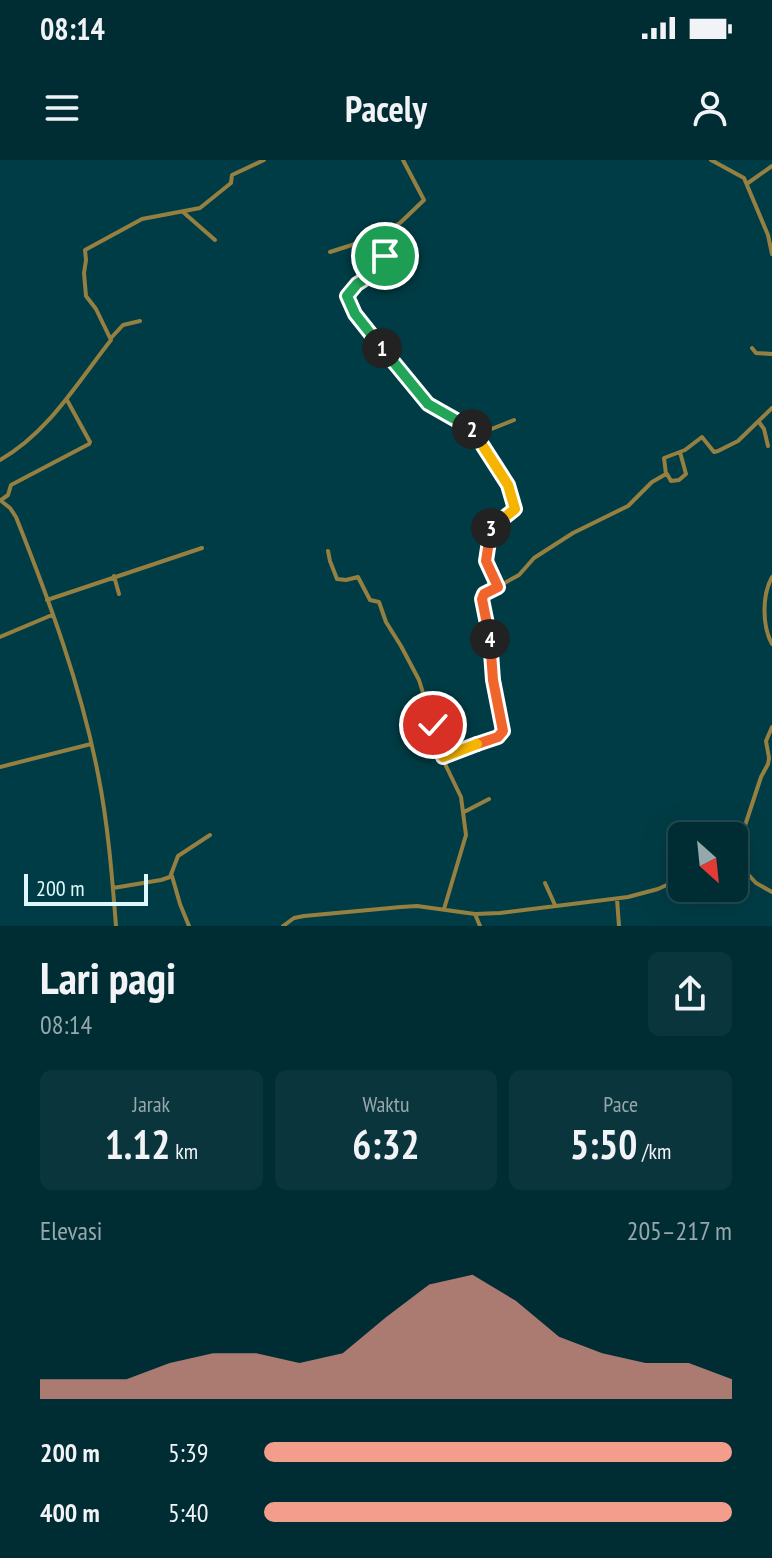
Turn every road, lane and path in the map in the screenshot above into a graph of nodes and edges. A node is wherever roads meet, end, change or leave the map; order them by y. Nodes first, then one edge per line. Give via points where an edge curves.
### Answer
1 (264, 160) edge
2 (403, 160) edge
3 (711, 160) edge
4 (772, 166) edge
5 (747, 184) junction
6 (182, 211) junction
7 (380, 236) junction
8 (215, 240) dead end
9 (330, 252) dead end
10 (772, 254) edge
11 (140, 321) dead end
12 (111, 338) junction
13 (752, 348) dead end
14 (772, 354) edge
15 (67, 400) junction
16 (772, 408) edge
17 (514, 420) dead end
18 (759, 422) junction
19 (478, 438) junction
20 (768, 446) dead end
21 (680, 452) junction
22 (0, 460) edge
23 (666, 474) junction
24 (0, 500) edge
25 (202, 548) dead end
26 (328, 551) dead end
27 (114, 576) junction
28 (772, 577) edge
29 (498, 587) junction
30 (119, 594) dead end
31 (47, 600) junction
32 (52, 615) junction
33 (0, 637) edge
34 (772, 644) edge
35 (772, 727) edge
36 (91, 743) junction
37 (443, 757) junction
38 (0, 767) edge
39 (489, 799) dead end
40 (464, 812) junction
41 (746, 822) edge
42 (210, 835) dead end
43 (748, 874) edge
44 (172, 876) junction
45 (545, 883) dead end
46 (668, 884) edge
47 (113, 888) junction
48 (772, 892) edge
49 (617, 899) junction
50 (555, 905) junction
51 (444, 909) junction
52 (475, 914) junction
53 (116, 926) edge
54 (189, 926) edge
55 (283, 926) edge
56 (480, 926) edge
57 (619, 926) edge

1 - 6 street via 232,175 231,183 200,208
2 - 7 street via 424,200
3 - 5 street via 741,175
4 - 5 street
5 - 10 street
6 - 8 street
6 - 12 street via 132,223 85,250 86,296
7 - 9 street
7 - 19 street via 385,266 357,284 347,298 428,404 469,427
11 - 12 street via 123,325
12 - 15 street
13 - 14 street
15 - 22 street via 30,441
15 - 24 street via 89,444 11,485
16 - 18 street
17 - 19 street
18 - 20 street
18 - 21 street via 716,452 702,437
19 - 29 street via 509,488 515,509 491,529 486,561
21 - 23 street via 664,458
21 - 23 street via 686,474 671,481
23 - 29 street via 628,506 573,533
24 - 31 street via 16,517
25 - 27 street
26 - 37 street via 337,579 358,577 371,601 379,602 419,680
27 - 30 street
27 - 31 street
28 - 34 street via 766,610
29 - 37 street via 482,599 502,733
31 - 32 street
32 - 33 street
32 - 36 street
35 - 41 street via 766,741 768,764
36 - 38 street
36 - 47 street
37 - 40 street
39 - 40 street
40 - 51 street via 466,835
42 - 44 street via 178,856
43 - 48 street
44 - 47 street
44 - 54 street
45 - 50 street
46 - 49 street
47 - 53 street
49 - 50 street
49 - 57 street
50 - 52 street
51 - 52 street
51 - 55 street via 347,911 299,917
52 - 56 street

